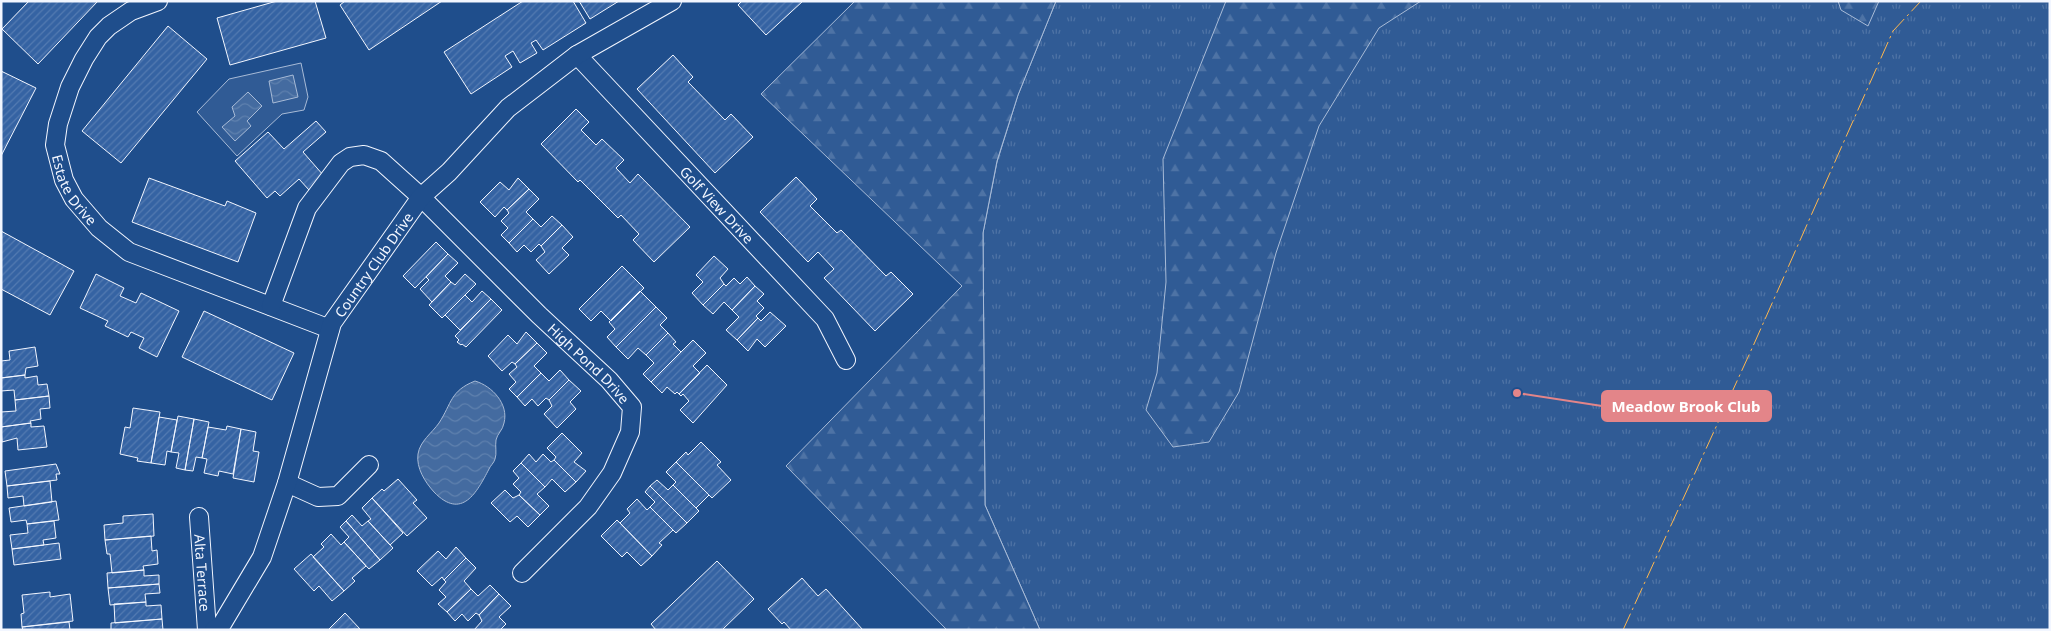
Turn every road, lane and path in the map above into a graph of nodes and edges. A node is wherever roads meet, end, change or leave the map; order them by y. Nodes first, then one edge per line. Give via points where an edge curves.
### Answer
1 (158, 1) edge
2 (672, 1) edge
3 (577, 56) junction
4 (421, 198) junction
5 (272, 306) junction
6 (330, 329) junction
7 (846, 360) dead end
8 (369, 465) dead end
9 (287, 483) junction
10 (199, 517) dead end
11 (522, 573) dead end
12 (207, 630) edge
13 (214, 630) edge

1 - 5 street, Estate Drive via 131,10 109,26 84,59 70,87 58,124 55,145 64,180 85,214 113,242 129,252
2 - 3 street, Country Club Drive
3 - 4 street, Country Club Drive via 508,108
3 - 7 street, Golf View Drive via 824,319
4 - 5 street via 380,161 364,155 350,157 307,208
4 - 6 street, Country Club Drive
4 - 11 street, High Pond Drive via 609,380 632,407 630,432 612,473 588,507
5 - 6 street, Estate Drive
6 - 9 street, Country Club Drive
8 - 9 street via 338,496 318,497
9 - 13 street, Country Club Drive via 262,557 222,624
10 - 12 street, Alta Terrace

